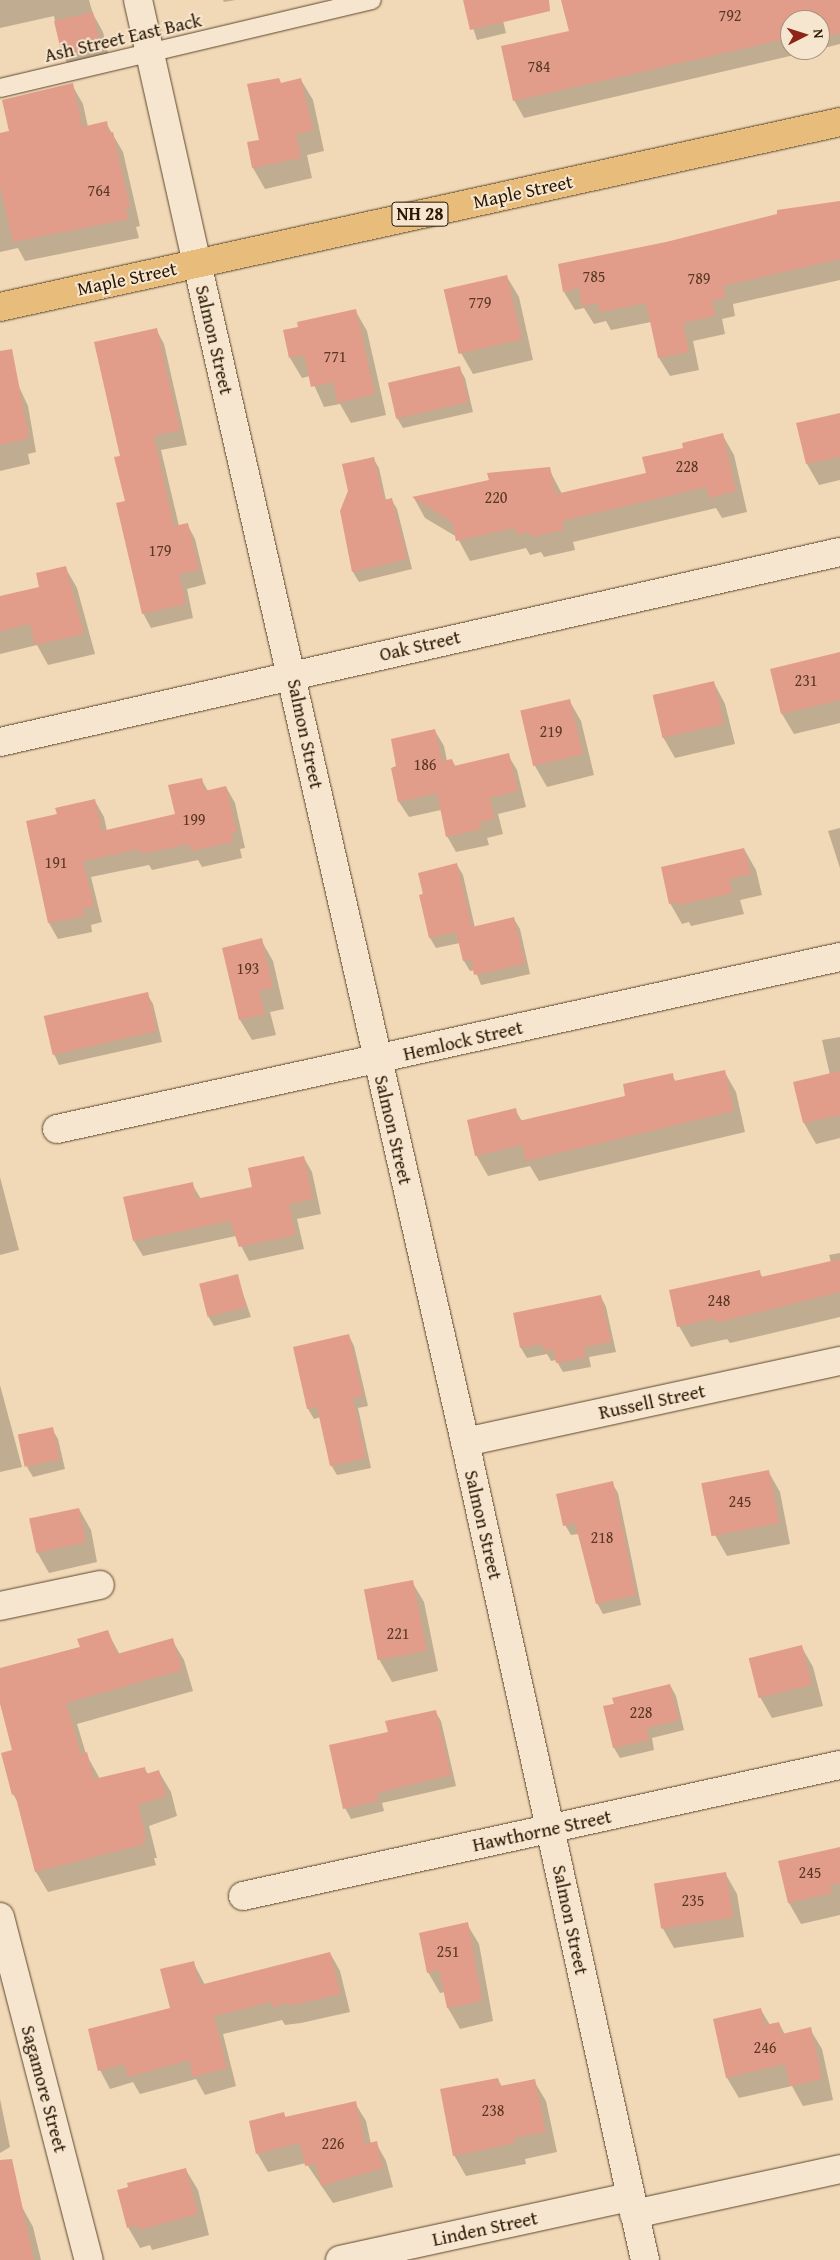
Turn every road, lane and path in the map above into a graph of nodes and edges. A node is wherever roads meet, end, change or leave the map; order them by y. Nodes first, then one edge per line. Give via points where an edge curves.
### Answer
1 (138, 0) edge
2 (372, 0) edge
3 (151, 54) junction
4 (0, 88) edge
5 (840, 122) edge
6 (197, 263) junction
7 (0, 307) edge
8 (840, 552) edge
9 (292, 675) junction
10 (0, 742) edge
11 (840, 957) edge
12 (378, 1060) junction
13 (56, 1129) dead end
14 (840, 1361) edge
15 (465, 1442) junction
16 (100, 1585) dead end
17 (0, 1606) edge
18 (840, 1765) edge
19 (551, 1829) junction
20 (243, 1896) dead end
21 (0, 1917) edge
22 (840, 2169) edge
23 (632, 2206) junction
24 (89, 2260) edge
25 (340, 2260) edge
26 (645, 2260) edge

1 - 3 street, Salmon Street
2 - 3 lane, Ash Street East Back
3 - 4 lane, Ash Street East Back
3 - 6 street, Salmon Street
5 - 6 main road, Maple Street / NH 28
6 - 7 main road, Maple Street / NH 28
6 - 9 street, Salmon Street
8 - 9 street, Oak Street
9 - 10 street, Oak Street
9 - 12 street, Salmon Street
11 - 12 street, Hemlock Street
12 - 13 street, Hemlock Street
12 - 15 street, Salmon Street
14 - 15 street, Russell Street
15 - 19 street, Salmon Street
16 - 17 street
18 - 19 street, Hawthorne Street
19 - 20 street, Hawthorne Street
19 - 23 street, Salmon Street
21 - 24 street, Sagamore Street
22 - 23 street, Linden Street
23 - 25 street, Linden Street
23 - 26 street, Salmon Street

